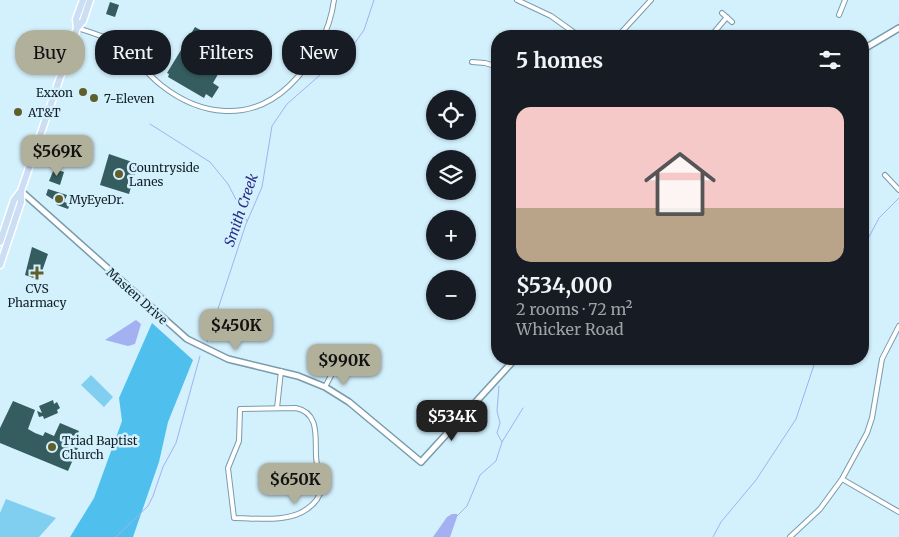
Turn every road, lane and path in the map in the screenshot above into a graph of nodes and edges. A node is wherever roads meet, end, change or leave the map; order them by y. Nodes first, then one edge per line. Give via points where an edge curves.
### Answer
1 (82, 0) edge
2 (90, 0) edge
3 (334, 0) edge
4 (516, 0) edge
5 (651, 0) edge
6 (845, 0) edge
7 (722, 13) dead end
8 (839, 15) dead end
9 (727, 17) junction
10 (732, 22) dead end
11 (77, 28) junction
12 (899, 28) edge
13 (571, 30) edge
14 (624, 30) edge
15 (716, 30) edge
16 (869, 46) edge
17 (472, 62) dead end
18 (491, 65) edge
19 (885, 175) dead end
20 (899, 190) edge
21 (21, 191) junction
22 (0, 242) edge
23 (0, 265) edge
24 (899, 326) edge
25 (345, 349) dead end
26 (510, 365) edge
27 (281, 371) junction
28 (325, 387) junction
29 (277, 408) junction
30 (842, 479) junction
31 (899, 512) edge
32 (790, 537) edge

1 - 11 main road via 76,19
2 - 11 main road
3 - 11 street via 325,31 302,72 272,100 236,112 211,111 192,104 162,86 116,44
4 - 13 street via 551,16
5 - 14 street
6 - 8 street
7 - 9 street
9 - 10 street
9 - 15 street
11 - 21 main road
12 - 16 street
17 - 18 street
19 - 20 street
21 - 22 main road via 14,200
21 - 23 main road via 21,202
21 - 27 street, Masten Drive via 187,339 228,359
24 - 30 street via 882,359 867,433
25 - 28 street
26 - 28 street, Masten Drive via 421,462 349,402
27 - 28 street, Masten Drive
27 - 29 street
29 - 29 street via 301,409 312,418 321,477 318,495 307,509 296,515 234,518 228,468 239,441 240,409
30 - 31 street
30 - 32 street via 820,509

